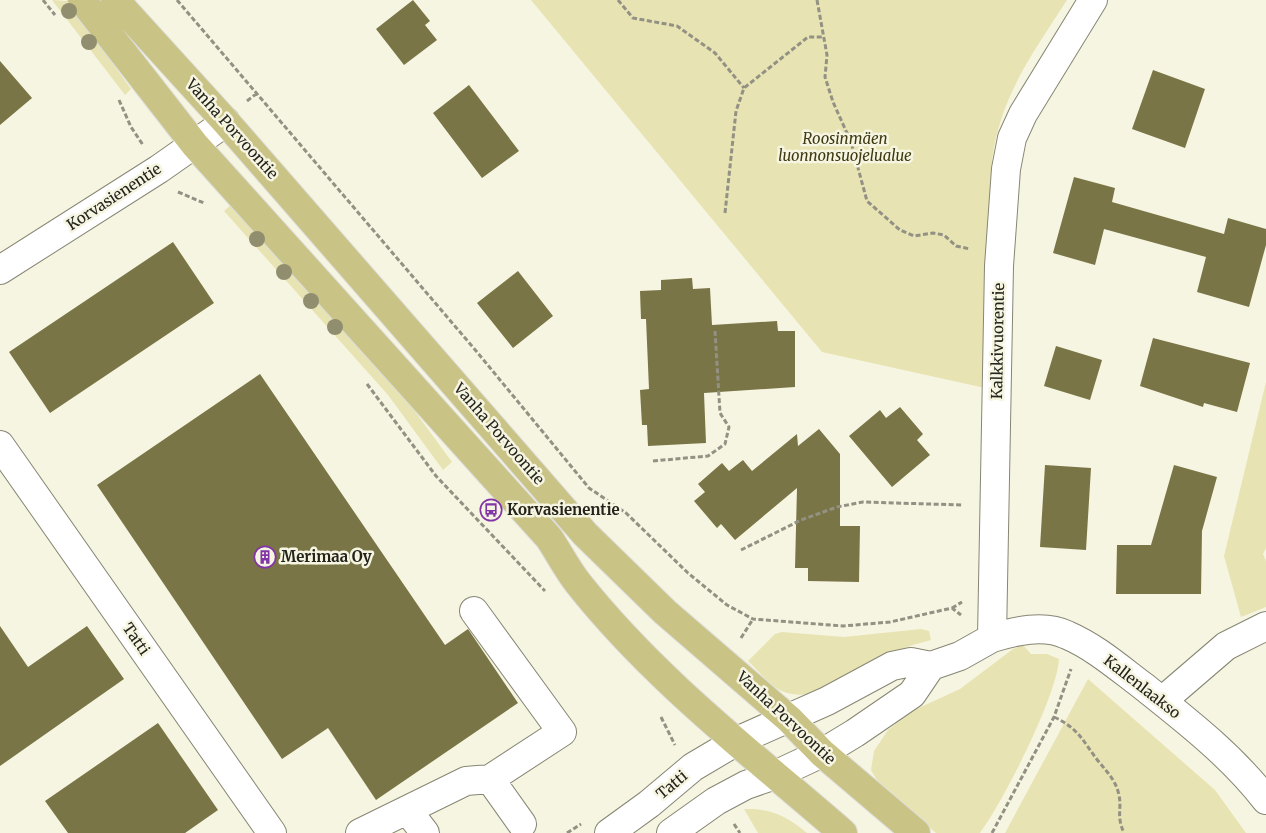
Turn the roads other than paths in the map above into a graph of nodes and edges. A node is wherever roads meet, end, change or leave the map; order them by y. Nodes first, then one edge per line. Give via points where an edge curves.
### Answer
1 (82, 0) edge
2 (116, 0) edge
3 (1093, 0) edge
4 (226, 122) junction
5 (195, 145) junction
6 (0, 270) edge
7 (0, 445) edge
8 (474, 611) dead end
9 (1266, 626) edge
10 (992, 638) junction
11 (931, 666) junction
12 (1162, 701) junction
13 (789, 720) junction
14 (737, 741) junction
15 (822, 753) junction
16 (775, 774) junction
17 (490, 779) junction
18 (1266, 800) edge
19 (408, 811) junction
20 (522, 824) dead end
21 (272, 833) edge
22 (360, 833) edge
23 (425, 833) edge
24 (609, 833) edge
25 (671, 833) edge
26 (843, 833) edge
27 (916, 833) edge

1 - 5 main road
2 - 4 main road, Vanha Porvoontie
3 - 10 street, Kalkkivuorentie via 1023,114 1012,138 1006,169 999,266
4 - 5 street, Korvasienentie
4 - 13 main road, Vanha Porvoontie via 585,534 665,612
5 - 6 street, Korvasienentie
5 - 14 main road via 549,538 577,581 608,618 687,698
7 - 21 street, Tatti
8 - 17 street via 562,732
9 - 12 street via 1226,646
10 - 11 street via 960,656
10 - 12 street, Kallenlaakso via 1013,631 1066,634 1110,660
11 - 13 street via 911,662 892,666
11 - 15 street via 912,694
12 - 18 street, Kallenlaakso via 1244,772
13 - 14 street
13 - 15 main road, Vanha Porvoontie
14 - 16 main road
14 - 24 street, Tatti via 693,767
15 - 16 street
15 - 27 main road, Vanha Porvoontie
16 - 25 street via 716,801
16 - 26 main road
17 - 19 street via 466,781
17 - 20 street
19 - 22 street
19 - 23 street

